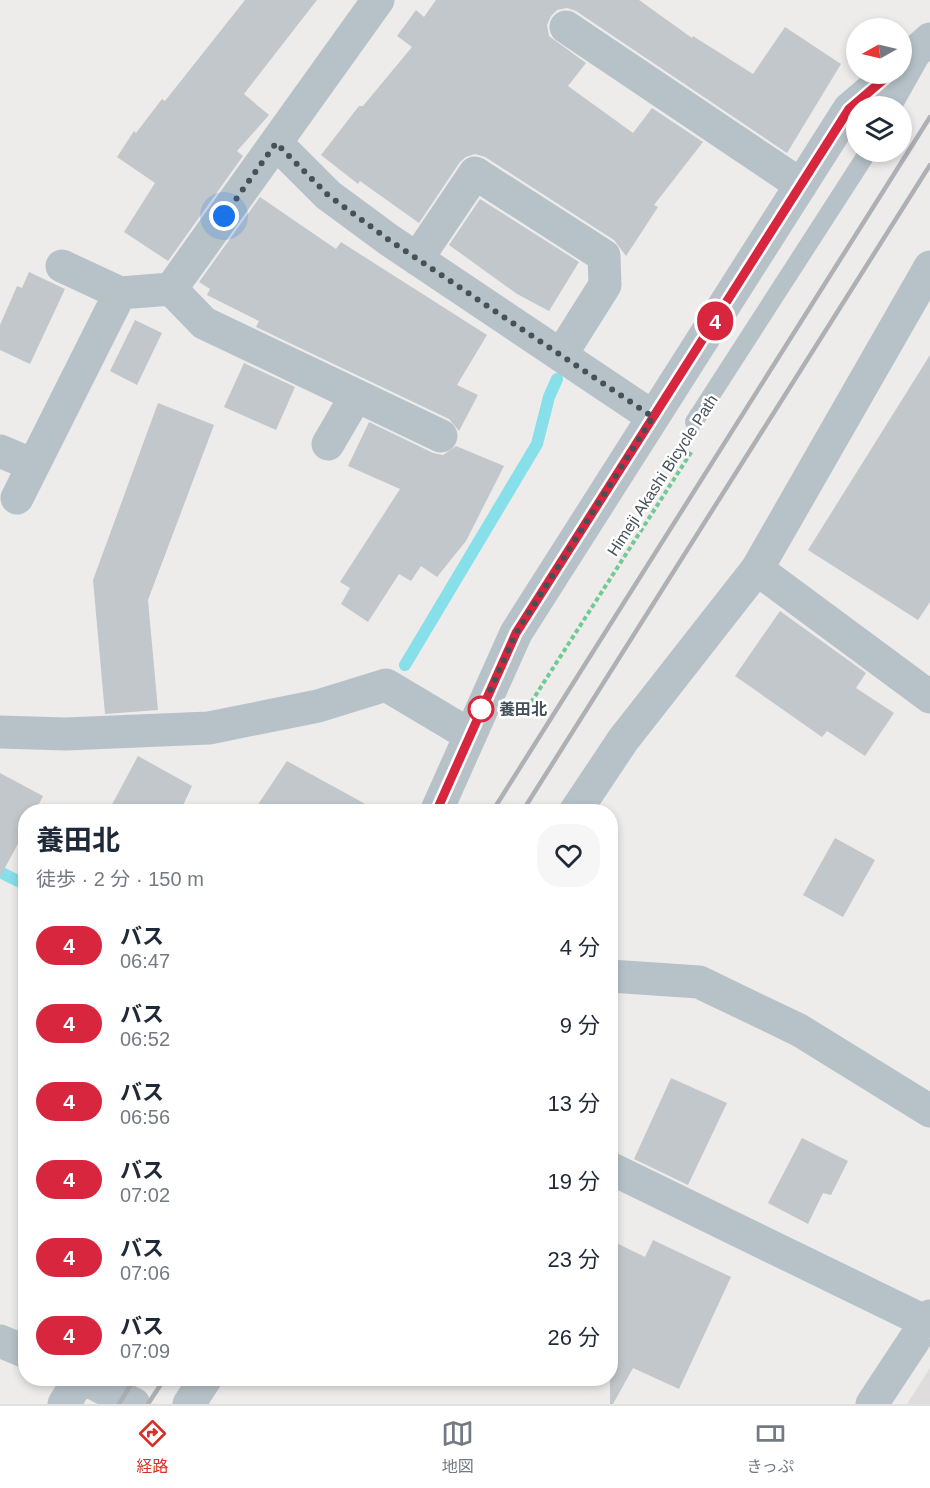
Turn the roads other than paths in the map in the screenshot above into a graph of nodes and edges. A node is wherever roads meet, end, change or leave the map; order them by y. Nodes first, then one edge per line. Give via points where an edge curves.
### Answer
1 (378, 0) edge
2 (566, 27) dead end
3 (930, 39) edge
4 (912, 55) edge
5 (878, 84) edge
6 (899, 96) edge
7 (276, 143) junction
8 (862, 162) edge
9 (801, 184) junction
10 (417, 259) junction
11 (62, 266) dead end
12 (930, 267) edge
13 (171, 290) junction
14 (120, 293) junction
15 (561, 355) junction
16 (356, 396) junction
17 (653, 417) junction
18 (694, 422) dead end
19 (441, 436) dead end
20 (328, 444) dead end
21 (0, 451) edge
22 (33, 465) junction
23 (17, 498) dead end
24 (758, 569) junction
25 (930, 697) edge
26 (0, 732) edge
27 (470, 735) junction
28 (440, 804) edge
29 (580, 804) edge
30 (618, 977) edge
31 (930, 1111) edge
32 (618, 1172) edge
33 (928, 1319) edge
34 (0, 1341) edge
35 (18, 1349) edge
36 (76, 1386) edge
37 (98, 1386) edge
38 (201, 1386) edge
39 (64, 1404) edge
40 (134, 1404) edge
41 (189, 1404) edge
42 (872, 1404) edge

1 - 7 street
2 - 9 street
3 - 4 street
3 - 6 lane
5 - 9 street via 849,109
7 - 10 street via 328,195
7 - 13 street
8 - 18 lane
9 - 17 street
10 - 15 street
10 - 15 street via 476,173 604,256 605,285
11 - 14 street
12 - 24 street
13 - 14 street
13 - 16 street via 204,323
14 - 22 street
15 - 17 street
16 - 19 street
16 - 20 street
17 - 27 street via 516,633
21 - 22 street
22 - 23 street
24 - 25 street
24 - 29 street via 623,740
26 - 27 street via 66,734 209,728 318,706 386,685
27 - 28 street
30 - 31 street via 699,982 799,1030
32 - 33 street
33 - 42 street
34 - 35 street
36 - 39 street
37 - 40 street
38 - 41 street

